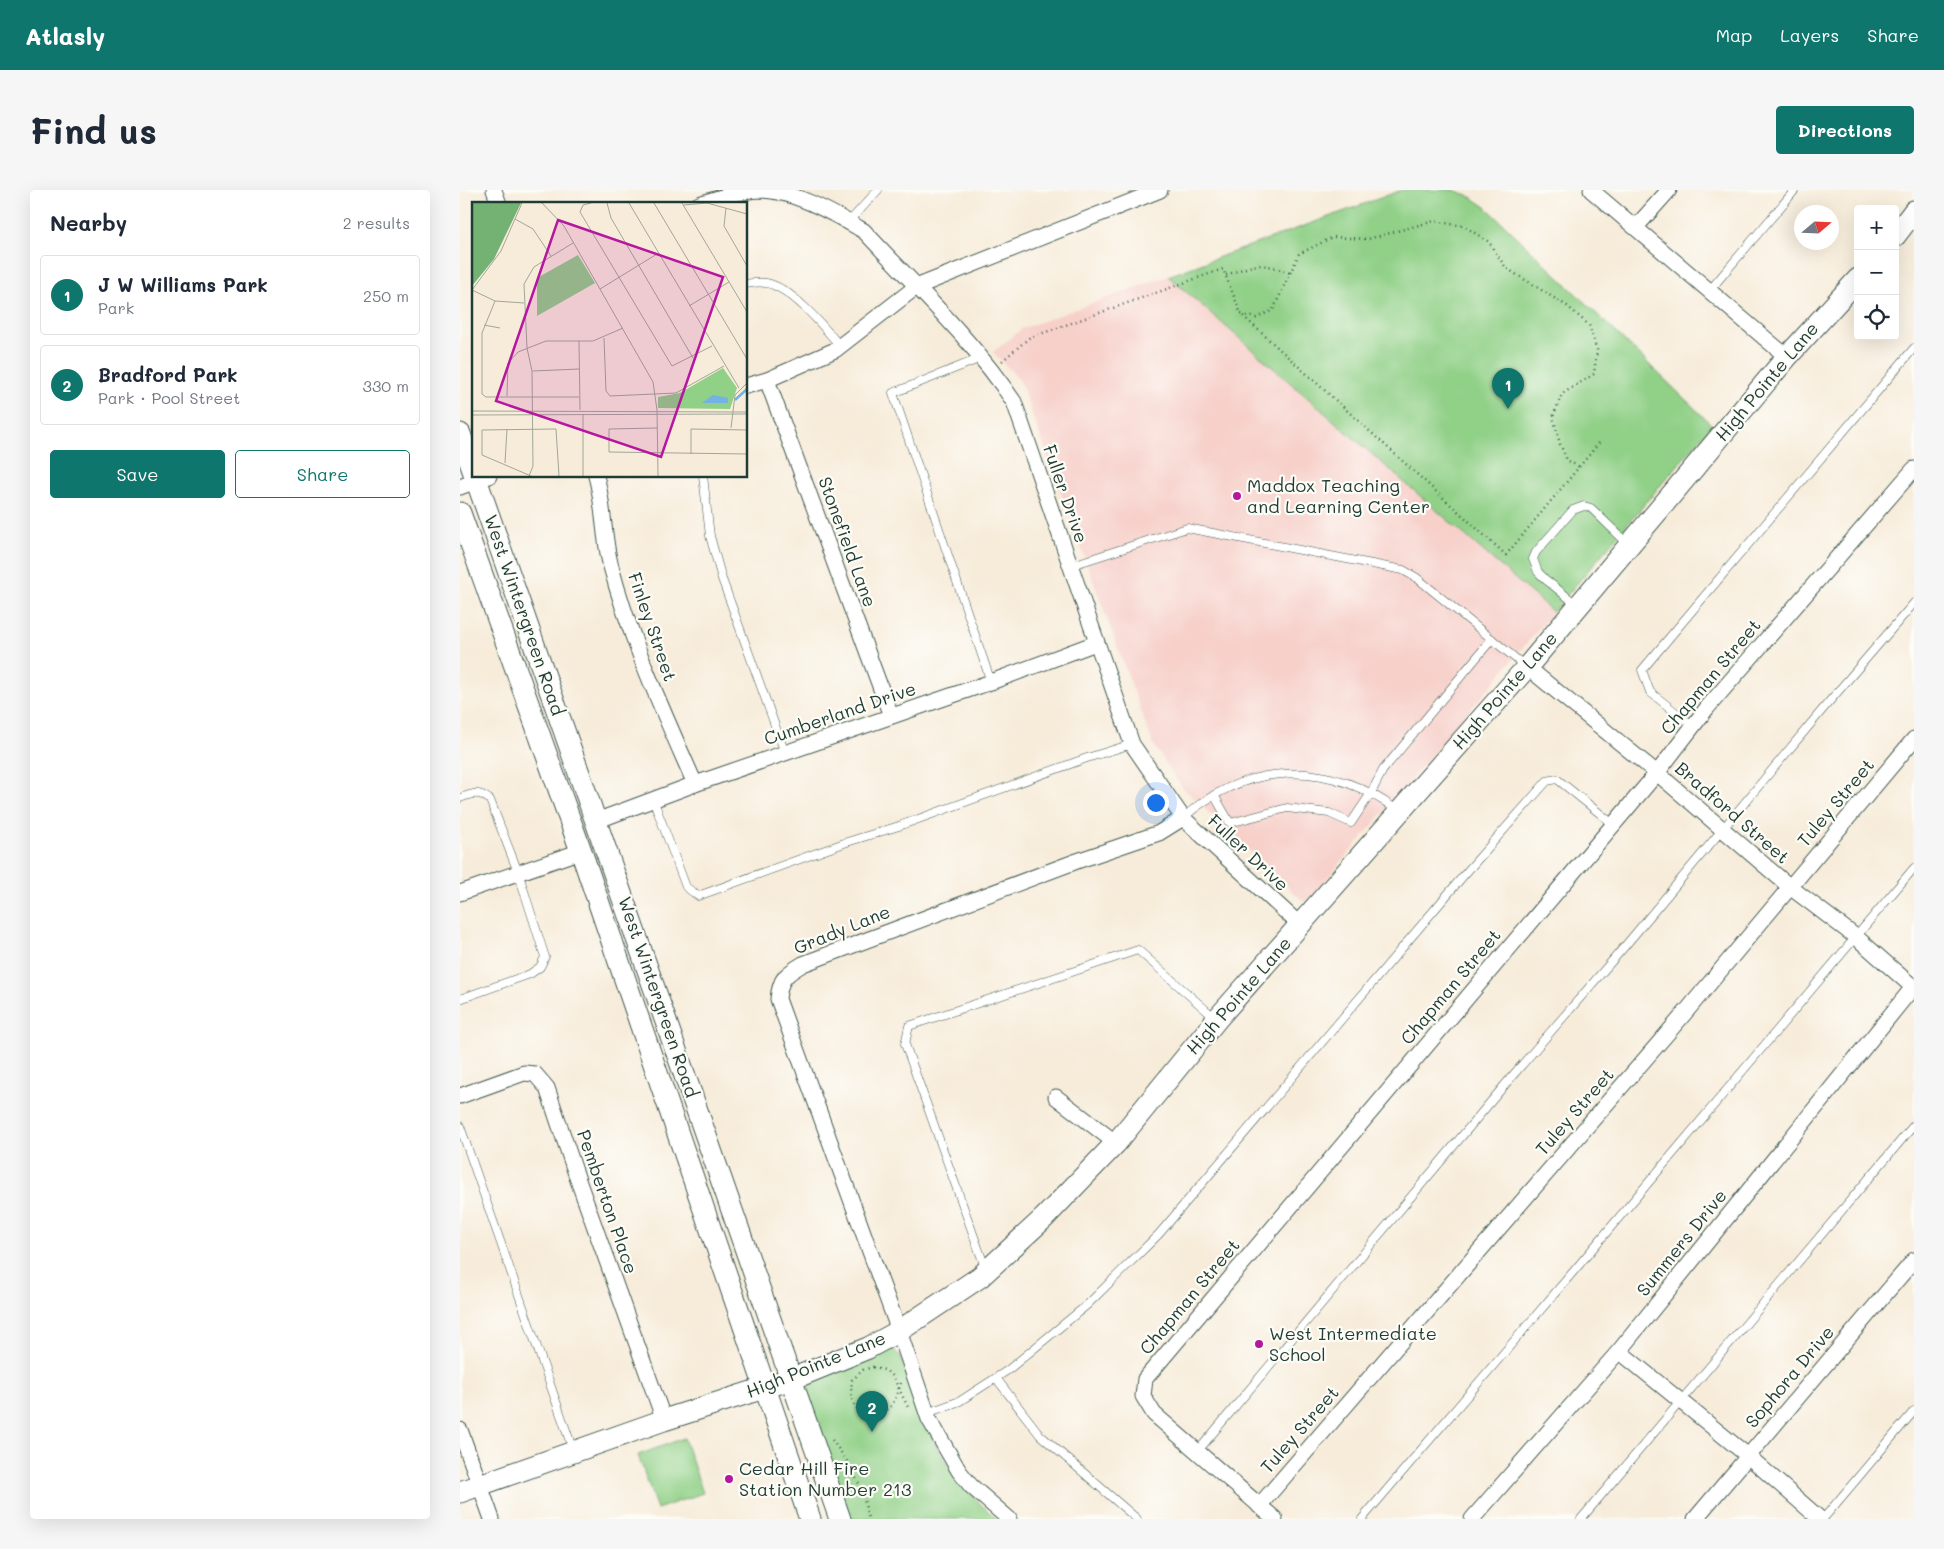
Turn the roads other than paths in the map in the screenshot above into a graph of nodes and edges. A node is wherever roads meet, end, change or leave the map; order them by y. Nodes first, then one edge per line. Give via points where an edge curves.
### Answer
1 (494, 190) edge
2 (878, 190) edge
3 (1591, 190) edge
4 (1669, 190) edge
5 (1795, 190) edge
6 (1153, 192) edge
7 (498, 202) edge
8 (705, 202) edge
9 (1914, 212) edge
10 (849, 222) junction
11 (1636, 228) junction
12 (1899, 231) edge
13 (1854, 283) edge
14 (748, 284) edge
15 (916, 287) junction
16 (1710, 290) junction
17 (840, 346) junction
18 (1914, 348) edge
19 (1787, 357) junction
20 (981, 358) junction
21 (768, 380) junction
22 (748, 385) edge
23 (460, 434) edge
24 (472, 469) edge
25 (1914, 469) edge
26 (475, 478) edge
27 (596, 478) edge
28 (704, 478) edge
29 (460, 513) edge
30 (1630, 545) junction
31 (1070, 566) junction
32 (1914, 603) edge
33 (1578, 606) junction
34 (1492, 639) junction
35 (1096, 643) junction
36 (1527, 667) junction
37 (991, 682) junction
38 (891, 716) junction
39 (1692, 726) junction
40 (1914, 739) edge
41 (1132, 744) junction
42 (785, 753) junction
43 (1657, 773) junction
44 (694, 784) junction
45 (1371, 793) junction
46 (1214, 795) junction
47 (460, 798) edge
48 (654, 799) junction
49 (1399, 812) junction
50 (1183, 818) junction
51 (596, 821) junction
52 (1614, 824) junction
53 (1723, 829) junction
54 (581, 851) junction
55 (1914, 868) edge
56 (518, 872) junction
57 (1790, 887) junction
58 (460, 893) edge
59 (1300, 926) junction
60 (1856, 937) junction
61 (1914, 987) edge
62 (460, 999) edge
63 (1217, 1019) junction
64 (460, 1096) edge
65 (1056, 1097) dead end
66 (1914, 1125) edge
67 (460, 1126) edge
68 (1116, 1143) junction
69 (1914, 1260) edge
70 (986, 1272) junction
71 (900, 1331) junction
72 (1619, 1351) junction
73 (996, 1378) junction
74 (792, 1379) junction
75 (764, 1388) junction
76 (1681, 1402) junction
77 (1914, 1411) edge
78 (927, 1414) junction
79 (664, 1420) junction
80 (460, 1430) edge
81 (574, 1452) junction
82 (1197, 1452) junction
83 (1748, 1456) junction
84 (470, 1488) edge
85 (1260, 1506) junction
86 (492, 1519) edge
87 (810, 1519) edge
88 (840, 1519) edge
89 (1009, 1519) edge
90 (1137, 1519) edge
91 (1276, 1519) edge
92 (1362, 1519) edge
93 (1472, 1519) edge
94 (1581, 1519) edge
95 (1696, 1519) edge
96 (1822, 1519) edge

1 - 7 street
2 - 10 lane
3 - 11 street
4 - 11 street
5 - 16 lane
6 - 15 street
8 - 10 street, Fuller Drive via 760,190 796,196
9 - 12 street
10 - 15 street, Fuller Drive via 864,231
11 - 16 street
13 - 19 street, High Pointe Lane
14 - 17 lane via 766,283 787,292 820,322
15 - 17 street
15 - 20 street, Fuller Drive
16 - 19 street
17 - 21 street
18 - 39 lane via 1642,670 1650,692
19 - 30 street, High Pointe Lane
20 - 31 street, Fuller Drive via 1014,402
20 - 37 lane via 893,393
21 - 22 street
21 - 38 street, Stonefield Lane
23 - 24 street, West Wintergreen Road
25 - 39 street, Chapman Street
26 - 51 street, West Wintergreen Road
27 - 44 street, Finley Street via 610,561 624,609 653,690
28 - 42 lane via 710,536 722,579
29 - 54 street, West Wintergreen Road
30 - 33 street, High Pointe Lane
30 - 33 lane via 1592,508 1584,506 1573,510 1536,552 1533,559 1538,572
31 - 34 lane via 1187,528 1403,570
31 - 35 street, Fuller Drive
32 - 53 lane
33 - 36 street, High Pointe Lane
34 - 36 lane
34 - 45 lane via 1383,770
35 - 37 street, Cumberland Drive
35 - 41 street, Fuller Drive
36 - 43 street, Bradford Street
36 - 49 street, High Pointe Lane
37 - 38 street, Cumberland Drive
38 - 42 street, Cumberland Drive
39 - 43 street, Chapman Street
40 - 57 street, Tuley Street
41 - 48 lane via 698,896 686,888
41 - 50 street, Fuller Drive
42 - 44 street, Cumberland Drive
43 - 52 street, Chapman Street
43 - 53 street, Bradford Street
44 - 48 street, Cumberland Drive
45 - 46 lane via 1347,782 1288,773 1255,778
45 - 46 lane via 1351,823 1329,813 1287,808 1230,822
45 - 49 lane
46 - 50 lane
47 - 56 lane via 473,793 483,794 490,800
48 - 51 street, Cumberland Drive
49 - 59 street, High Pointe Lane
50 - 59 street, Fuller Drive
50 - 71 street, Grady Lane via 1159,833 803,964 785,975 778,999
51 - 74 street, West Wintergreen Road
52 - 73 lane via 1557,779 1547,781 1159,1234 1087,1305
52 - 82 street, Chapman Street via 1145,1379 1143,1396 1154,1414
53 - 57 street, Bradford Street
53 - 82 lane
54 - 56 street
54 - 75 street, West Wintergreen Road
55 - 60 lane
56 - 58 street
56 - 62 lane via 545,957 540,967 530,974
57 - 60 street, Bradford Street
57 - 85 street, Tuley Street
59 - 63 street, High Pointe Lane
60 - 61 street, Bradford Street
60 - 92 lane
61 - 72 street, Summers Drive
63 - 68 street, High Pointe Lane
63 - 70 lane via 1138,950 908,1026 905,1044
64 - 79 street, Pemberton Place via 524,1073 535,1074 547,1088
65 - 68 street
66 - 76 lane
67 - 81 lane
68 - 70 street, High Pointe Lane via 1044,1218
69 - 83 street, Sophora Drive
70 - 71 street, High Pointe Lane
71 - 74 street, High Pointe Lane via 868,1348
71 - 78 street, Grady Lane
72 - 76 street
72 - 93 street, Summers Drive
73 - 78 lane via 960,1401
73 - 90 lane via 1040,1435
74 - 75 street, High Pointe Lane
74 - 88 street, West Wintergreen Road
75 - 79 street, High Pointe Lane
75 - 87 street, West Wintergreen Road
76 - 83 street
76 - 94 lane
77 - 96 lane
78 - 89 street, Grady Lane via 959,1471 971,1486
79 - 81 street, High Pointe Lane
80 - 84 street
81 - 84 street, High Pointe Lane
82 - 85 street, Chapman Street
83 - 95 street, Sophora Drive
83 - 96 street
84 - 86 street
85 - 91 street, Chapman Street

